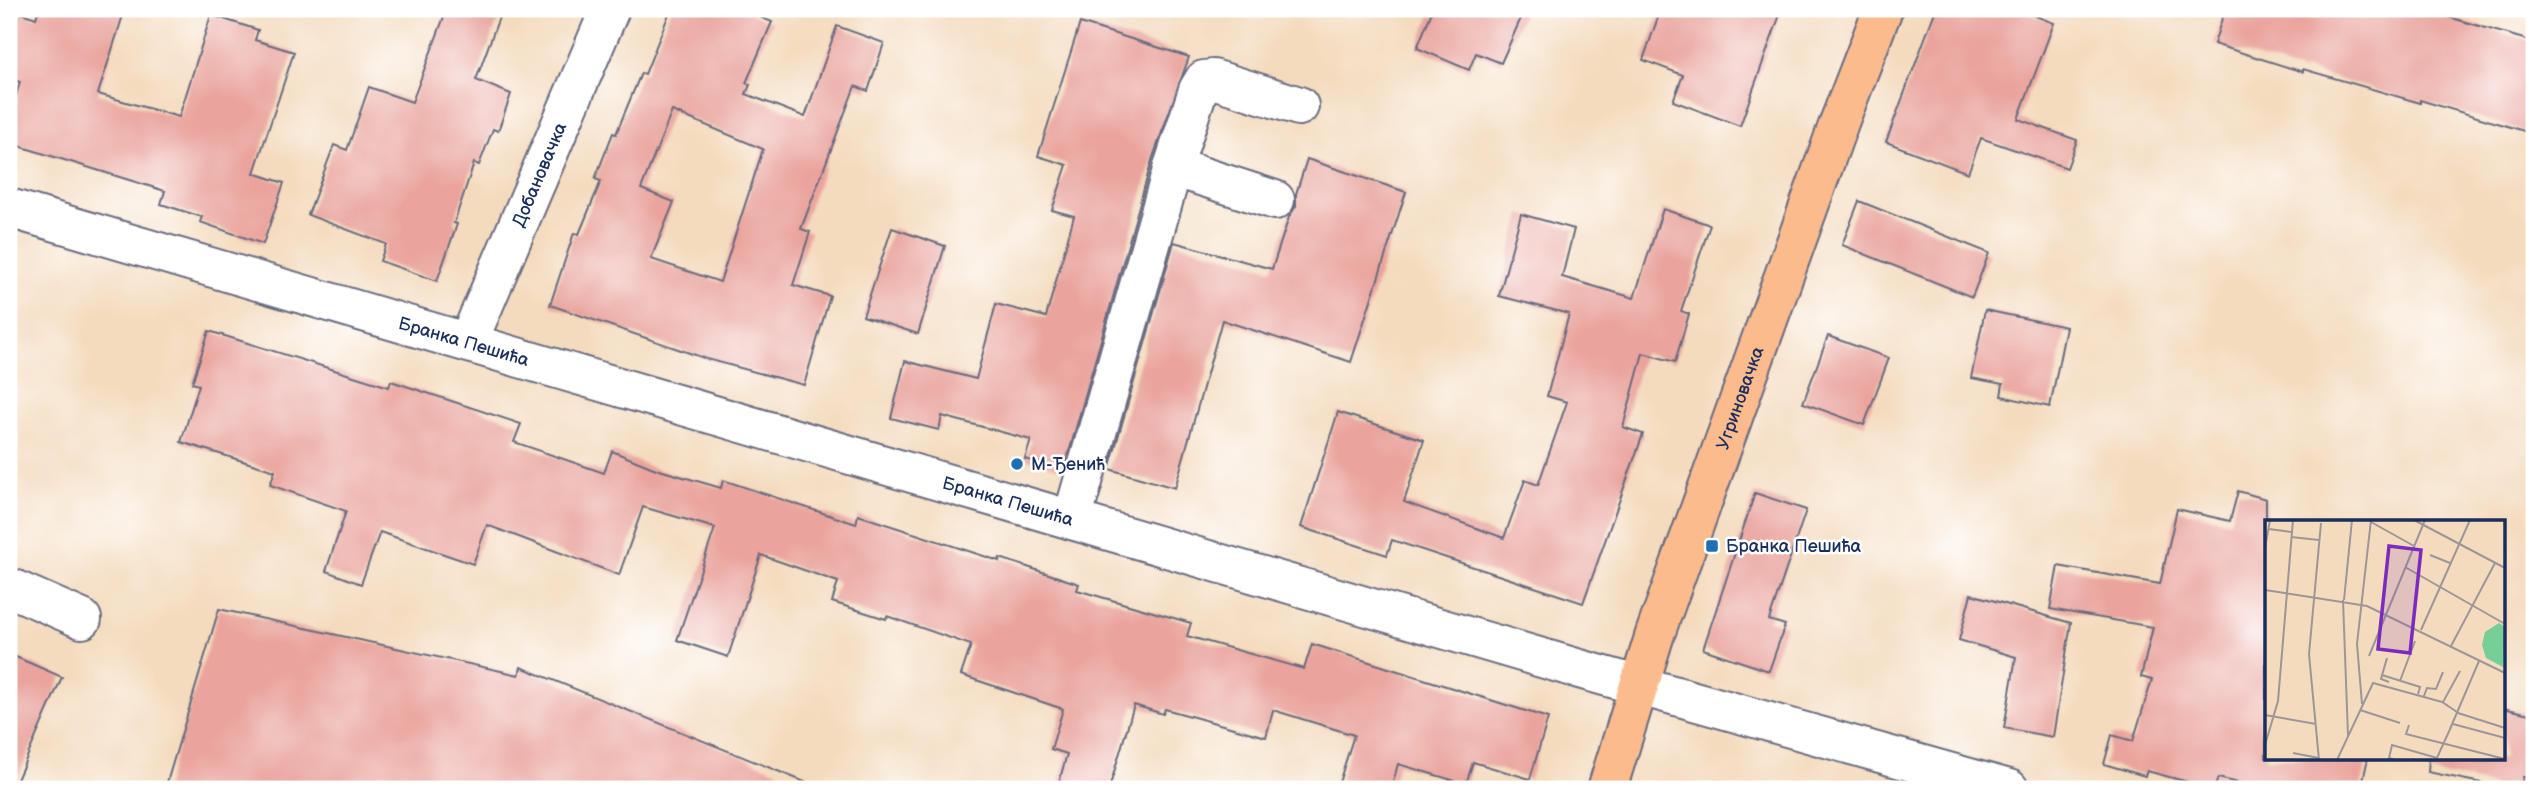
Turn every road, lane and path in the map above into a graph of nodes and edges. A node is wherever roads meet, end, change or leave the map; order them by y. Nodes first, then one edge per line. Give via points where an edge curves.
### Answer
1 (610, 9) edge
2 (1884, 9) edge
3 (1299, 106) dead end
4 (1172, 167) junction
5 (1275, 200) dead end
6 (9, 208) edge
7 (468, 342) junction
8 (1072, 520) junction
9 (9, 587) edge
10 (82, 619) dead end
11 (1637, 684) junction
12 (1607, 789) edge
13 (2009, 789) edge

1 - 7 street, Добановачка
2 - 11 main road, Угриновачка
3 - 4 street via 1204,80
4 - 5 street
4 - 8 street
6 - 7 street, Бранка Пешића
7 - 8 street, Бранка Пешића
8 - 11 street, Бранка Пешића
9 - 10 street
11 - 12 main road, Угриновачка
11 - 13 street, Бранка Пешића

